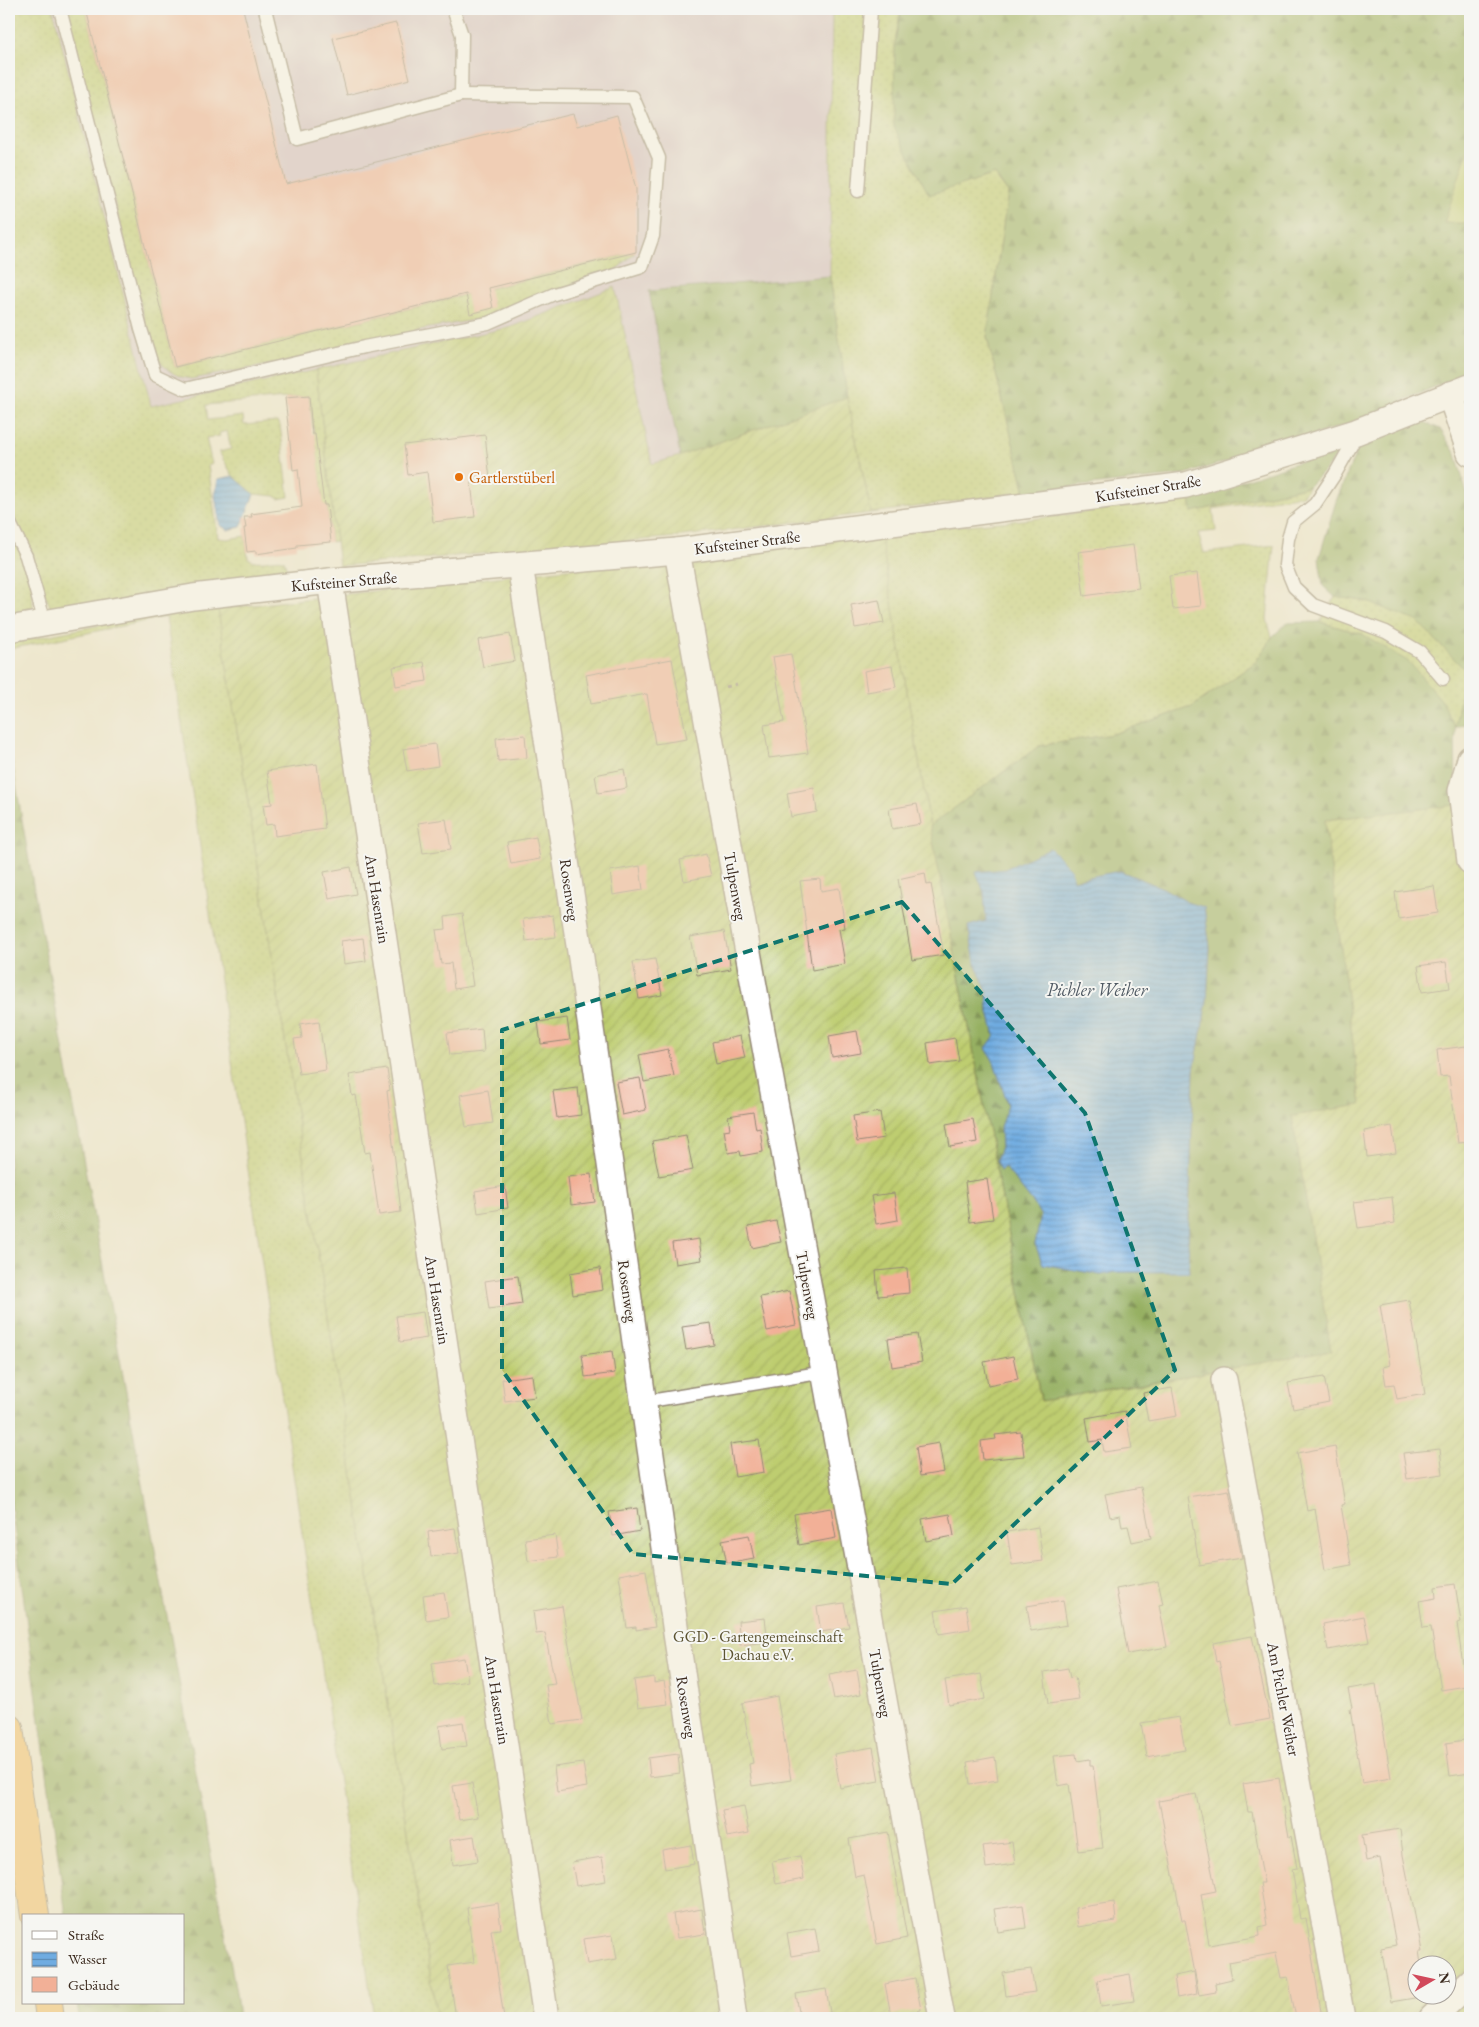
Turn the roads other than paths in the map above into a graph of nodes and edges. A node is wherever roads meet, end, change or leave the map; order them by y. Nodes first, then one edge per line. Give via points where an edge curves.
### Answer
1 (60, 9) edge
2 (265, 9) edge
3 (453, 9) edge
4 (871, 9) edge
5 (461, 95) junction
6 (858, 191) dead end
7 (1460, 390) edge
8 (1356, 432) junction
9 (1470, 453) edge
10 (9, 521) edge
11 (677, 551) junction
12 (520, 565) junction
13 (330, 581) junction
14 (45, 623) junction
15 (9, 630) edge
16 (1443, 679) dead end
17 (1470, 759) edge
18 (1470, 861) edge
19 (824, 1372) junction
20 (1224, 1380) dead end
21 (644, 1402) junction
22 (9, 1728) edge
23 (35, 1914) edge
24 (1470, 1982) edge
25 (48, 2004) edge
26 (50, 2018) edge
27 (546, 2018) edge
28 (734, 2018) edge
29 (942, 2018) edge
30 (1342, 2018) edge
31 (1432, 2018) edge

1 - 5 lane via 155,376 185,390 364,347 488,322 554,294 642,267 653,236 659,158 633,97
2 - 5 lane via 297,139
3 - 5 lane via 462,35
4 - 6 lane
7 - 8 street, Kufsteiner Straße
7 - 9 street
8 - 11 street, Kufsteiner Straße via 1186,485
8 - 16 lane via 1352,444 1314,504 1293,522 1285,565 1294,587 1313,605 1386,632 1420,652
10 - 14 lane via 26,556
11 - 12 street, Kufsteiner Straße
11 - 19 street, Tulpenweg
12 - 13 street, Kufsteiner Straße
12 - 21 street, Rosenweg
13 - 14 street, Kufsteiner Straße via 193,596
13 - 27 street, Am Hasenrain
14 - 15 street, Kufsteiner Straße
17 - 18 street via 1461,791
19 - 21 lane
19 - 29 street, Tulpenweg
20 - 30 street, Am Pichler Weiher
21 - 28 street, Rosenweg
22 - 23 highway
24 - 31 street
25 - 26 highway

